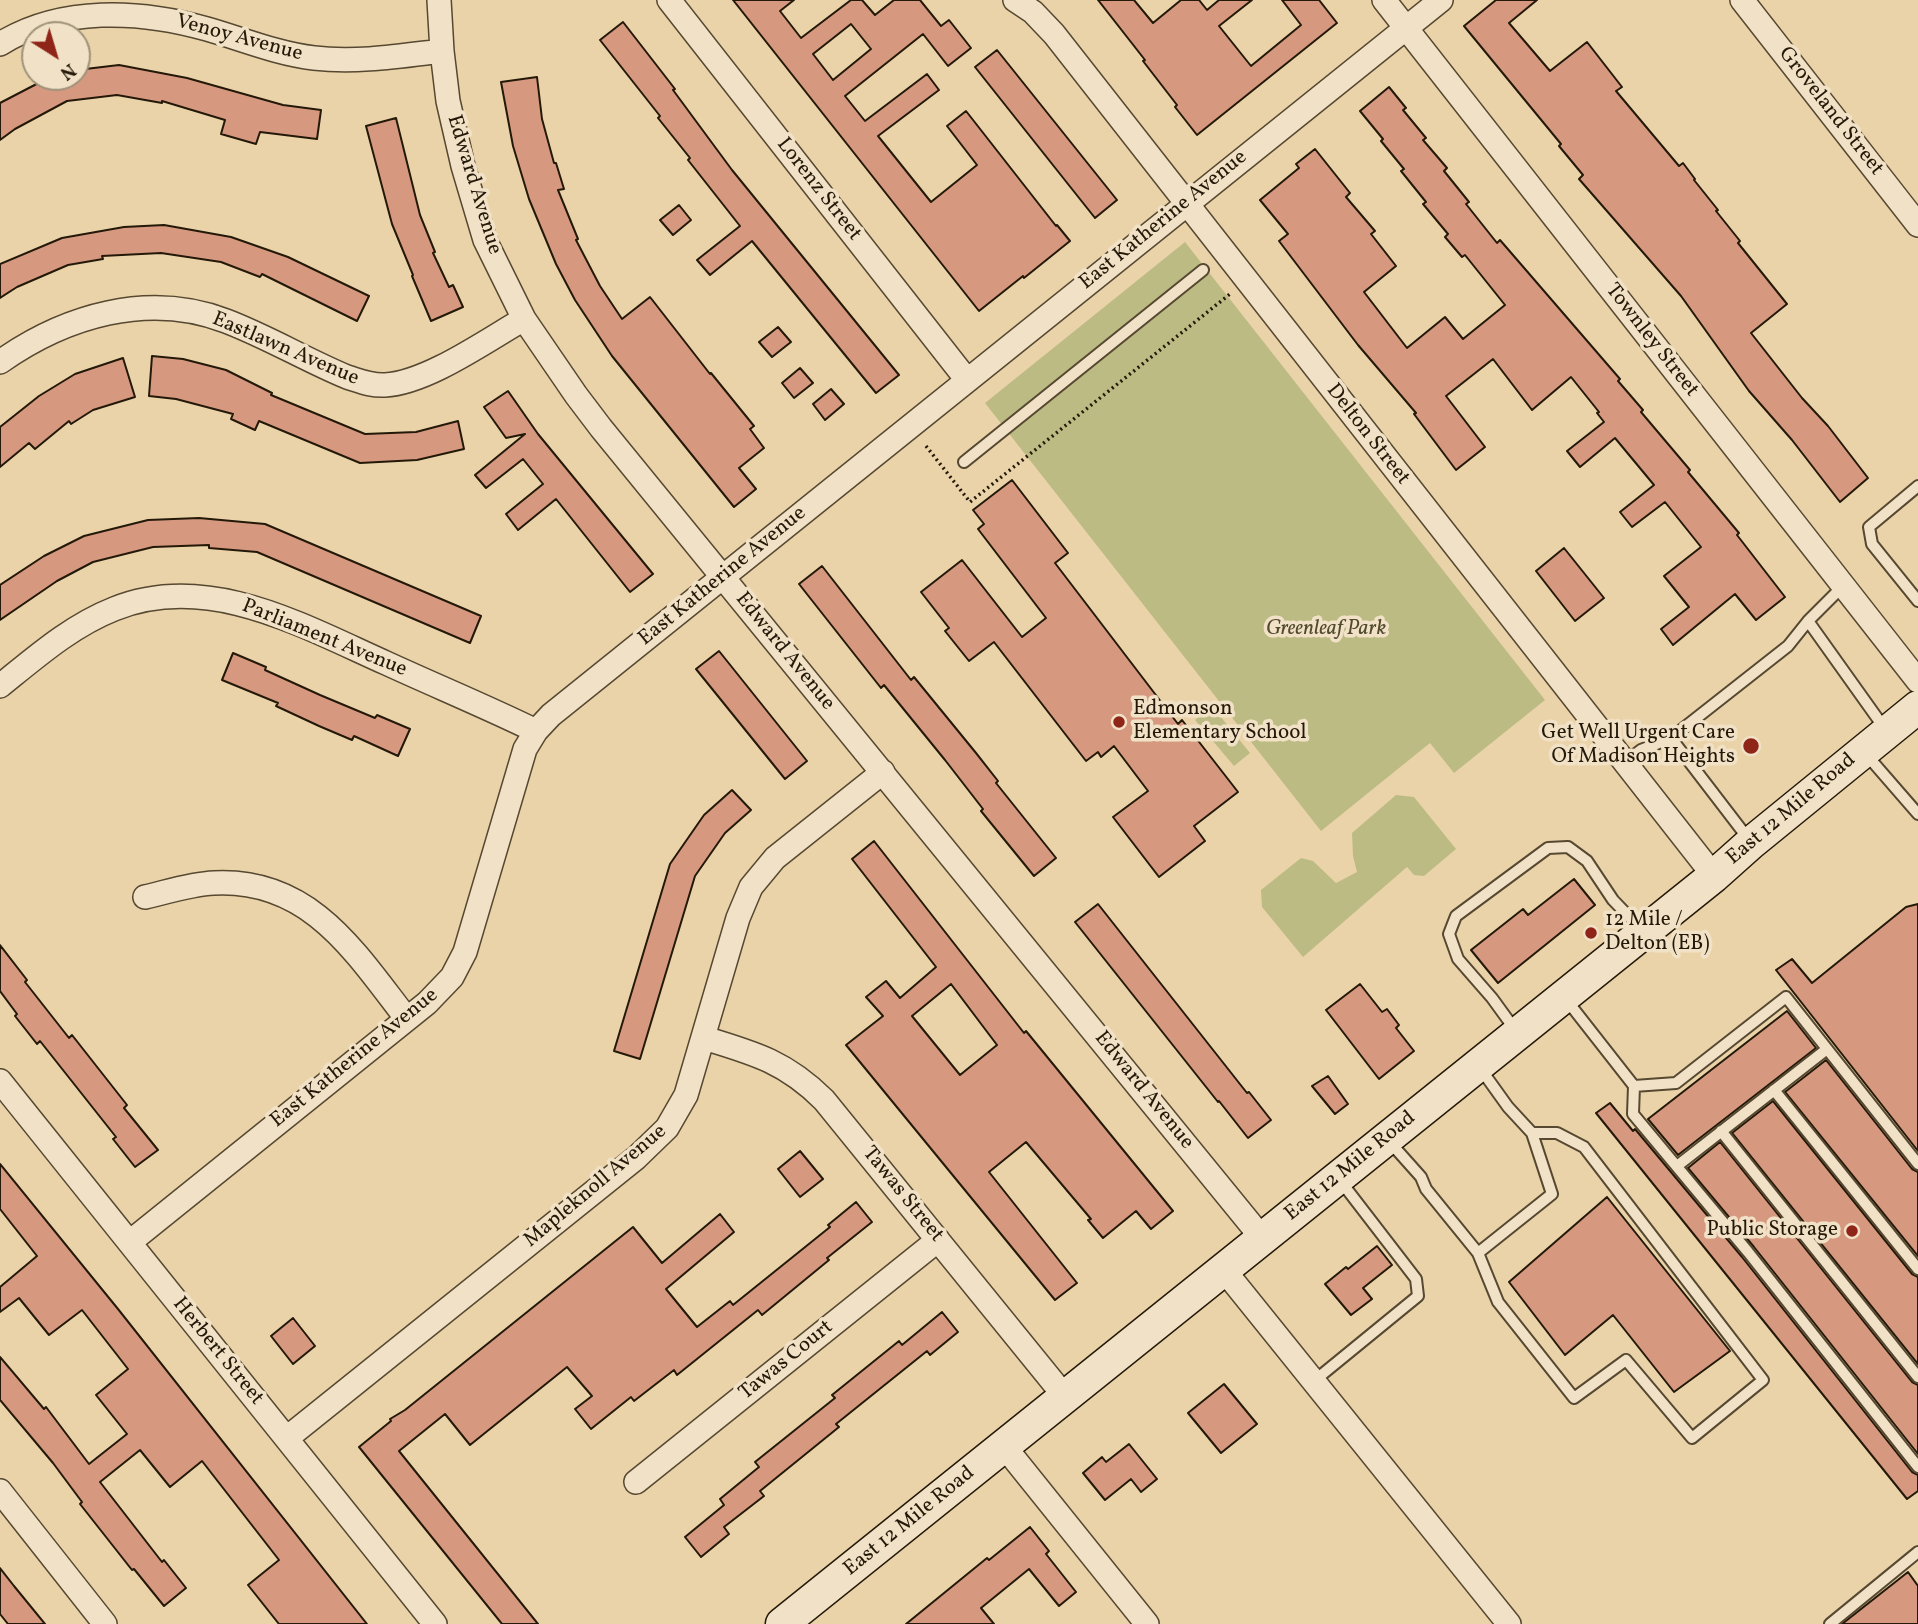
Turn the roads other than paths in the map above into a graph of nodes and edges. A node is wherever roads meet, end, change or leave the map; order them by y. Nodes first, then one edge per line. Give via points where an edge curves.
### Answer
1 (439, 0) edge
2 (669, 0) edge
3 (1015, 0) edge
4 (1384, 0) edge
5 (1440, 0) edge
6 (1742, 0) edge
7 (1405, 28) junction
8 (0, 44) edge
9 (442, 51) junction
10 (1186, 204) junction
11 (1918, 225) edge
12 (1203, 270) dead end
13 (524, 319) junction
14 (0, 362) edge
15 (967, 380) junction
16 (964, 462) dead end
17 (1918, 486) edge
18 (723, 576) junction
19 (1843, 586) junction
20 (1918, 601) edge
21 (1808, 621) junction
22 (1918, 681) edge
23 (0, 686) edge
24 (1918, 707) edge
25 (536, 731) junction
26 (1671, 738) junction
27 (1875, 741) junction
28 (1624, 763) junction
29 (883, 772) junction
30 (1918, 814) edge
31 (1751, 843) junction
32 (1714, 876) junction
33 (145, 897) dead end
34 (1643, 931) junction
35 (1564, 996) junction
36 (407, 1019) junction
37 (1517, 1033) junction
38 (704, 1038) junction
39 (1827, 1049) junction
40 (1478, 1065) junction
41 (0, 1081) edge
42 (1634, 1086) junction
43 (1774, 1090) junction
44 (1721, 1131) junction
45 (1532, 1133) junction
46 (1387, 1138) junction
47 (1918, 1164) edge
48 (1677, 1166) junction
49 (1337, 1177) junction
50 (1262, 1238) junction
51 (938, 1240) junction
52 (130, 1242) junction
53 (1478, 1253) junction
54 (1918, 1269) edge
55 (1224, 1270) junction
56 (1918, 1377) edge
57 (1314, 1381) junction
58 (1066, 1398) junction
59 (287, 1438) junction
60 (1004, 1446) junction
61 (1918, 1467) edge
62 (636, 1482) dead end
63 (0, 1491) edge
64 (1918, 1552) edge
65 (105, 1624) edge
66 (435, 1624) edge
67 (784, 1624) edge
68 (1147, 1624) edge
69 (1509, 1624) edge
70 (1829, 1624) edge

1 - 9 street, Edward Avenue
2 - 15 street, Lorenz Street
3 - 10 street, Delton Street via 1054,34
4 - 7 street, Townley Street
5 - 7 street, East Katherine Avenue
6 - 11 street, Groveland Street
7 - 10 street, East Katherine Avenue
7 - 19 street, Townley Street
8 - 9 street, Venoy Avenue via 39,26 72,18 128,15 203,28 312,58 341,60
9 - 13 street, Edward Avenue via 455,133 481,228
10 - 15 street, East Katherine Avenue
10 - 28 street, Delton Street
12 - 16 lane
13 - 14 street, Eastlawn Avenue via 435,369 384,386 347,377 224,320 159,309 87,317 37,338
13 - 18 street, Edward Avenue via 576,396
15 - 18 street, East Katherine Avenue
17 - 20 lane via 1869,527 1872,544
18 - 25 street, East Katherine Avenue
18 - 29 street, Edward Avenue
19 - 21 lane
19 - 22 street, Townley Street
21 - 26 lane via 1788,646
21 - 27 lane
23 - 25 street, Parliament Avenue via 65,635 115,608 164,597 211,598 265,611
24 - 27 main road, East 12 Mile Road
25 - 36 street, East Katherine Avenue via 525,749 465,953 439,992
26 - 28 lane
26 - 31 lane
27 - 30 lane
27 - 31 main road, East 12 Mile Road
28 - 32 street, Delton Street
29 - 38 street, Mapleknoll Avenue via 775,858 751,887
29 - 50 street, Edward Avenue
31 - 32 main road, East 12 Mile Road
32 - 34 main road, East 12 Mile Road
33 - 36 street via 212,883 258,887 283,895 329,923
34 - 35 main road, East 12 Mile Road
34 - 37 lane via 1587,861 1567,847 1548,849 1456,916 1449,934 1458,959
35 - 37 main road, East 12 Mile Road
35 - 42 lane
36 - 52 street, East Katherine Avenue
37 - 40 main road, East 12 Mile Road
38 - 51 street, Tawas Street via 770,1059 810,1086
38 - 59 street, Mapleknoll Avenue via 686,1096 654,1142
39 - 42 lane via 1786,997 1676,1083
39 - 43 lane
39 - 47 lane
40 - 45 lane
40 - 46 main road, East 12 Mile Road
41 - 52 street, Herbert Street
42 - 48 lane via 1633,1114
43 - 44 lane
43 - 54 lane
44 - 48 lane
44 - 56 lane
45 - 53 lane via 1552,1194
45 - 53 lane via 1557,1133 1584,1147 1763,1380 1692,1438 1626,1360 1574,1398 1498,1302
46 - 49 main road, East 12 Mile Road
46 - 53 lane
48 - 61 lane
49 - 50 main road, East 12 Mile Road
49 - 57 lane via 1416,1279 1418,1296
50 - 55 main road, East 12 Mile Road
51 - 58 street, Tawas Street
51 - 62 street, Tawas Court
52 - 59 street, Herbert Street
55 - 57 street
55 - 58 main road, East 12 Mile Road
57 - 69 street
58 - 60 main road, East 12 Mile Road
59 - 66 street, Herbert Street
60 - 67 main road, East 12 Mile Road
60 - 68 street
63 - 65 street
64 - 70 lane

